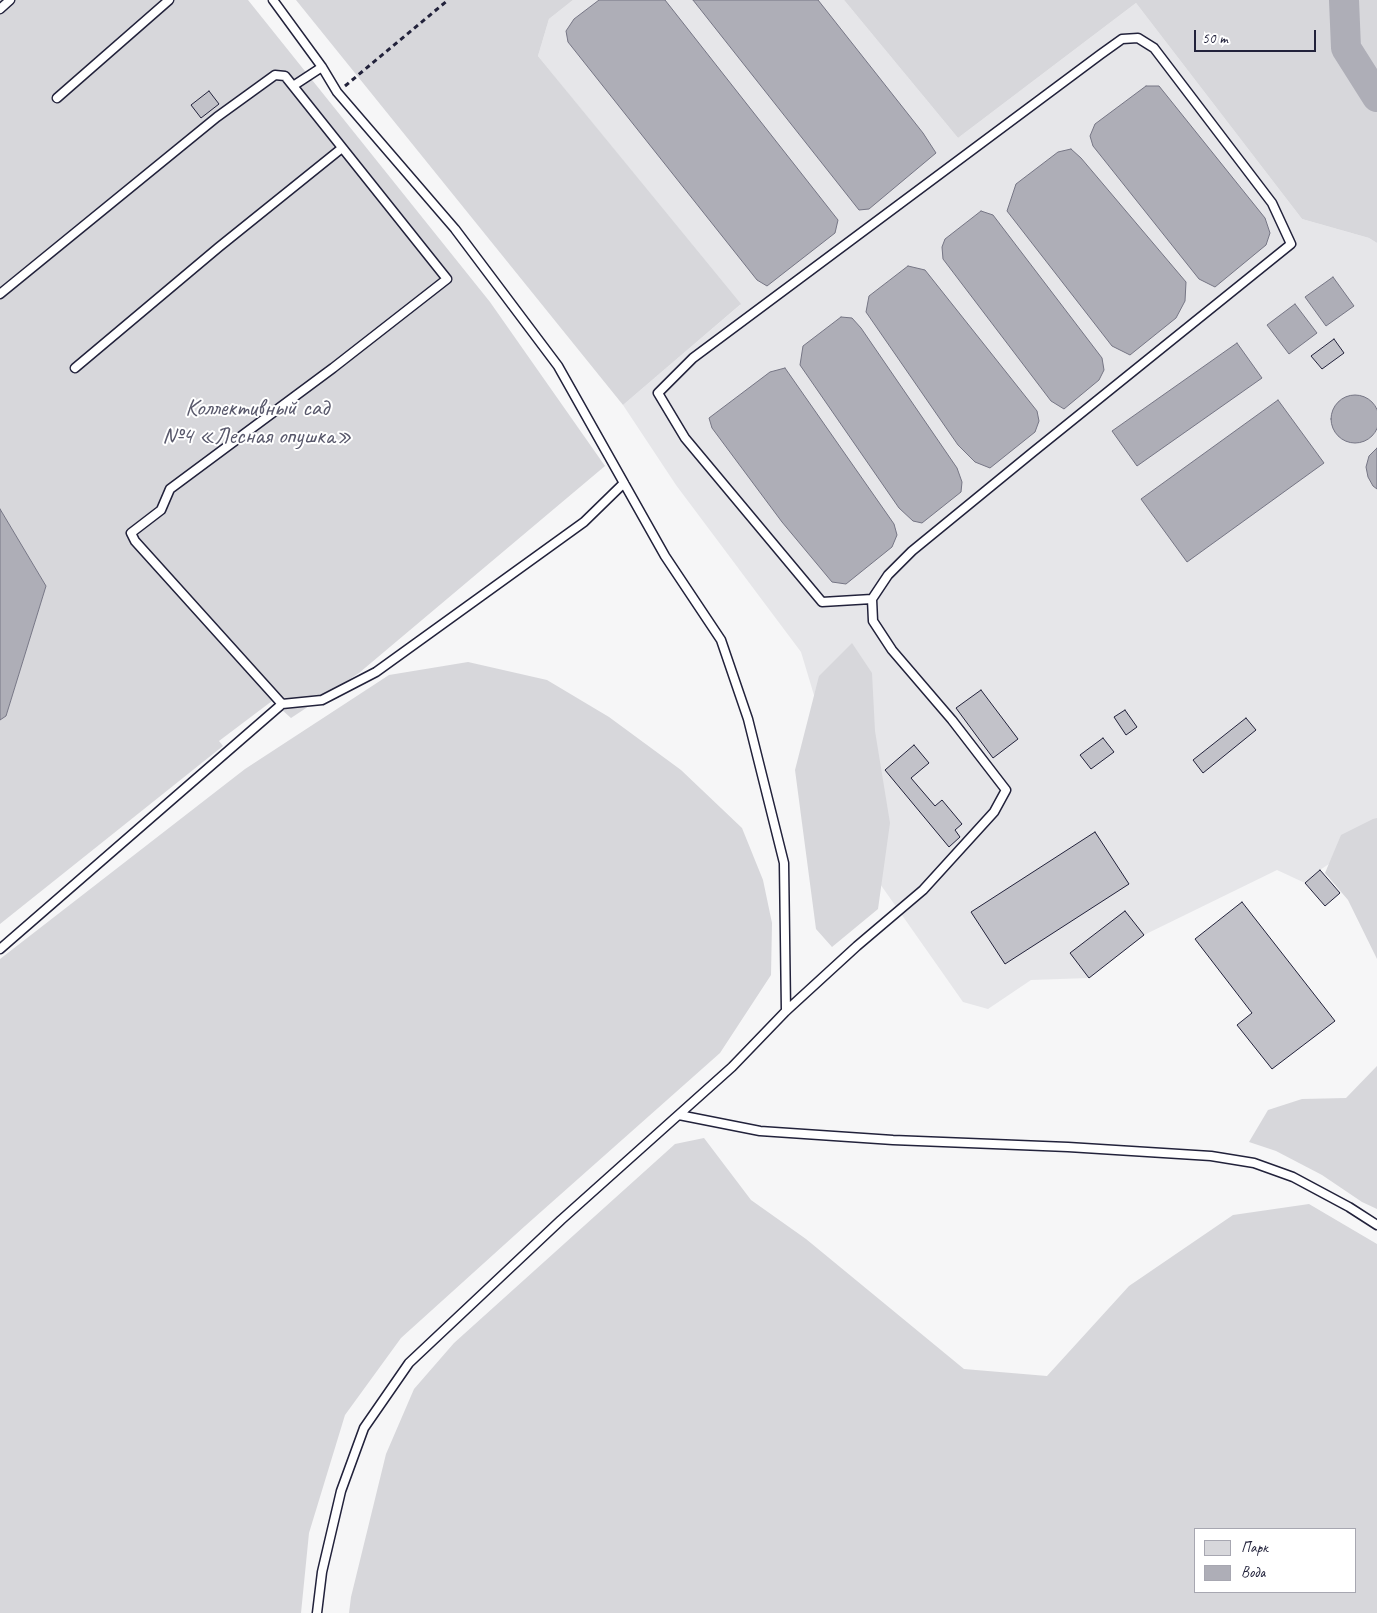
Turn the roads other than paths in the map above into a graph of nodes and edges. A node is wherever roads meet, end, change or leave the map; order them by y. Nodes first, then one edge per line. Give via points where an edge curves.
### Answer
1 (10, 0) edge
2 (169, 0) edge
3 (273, 0) edge
4 (0, 9) edge
5 (322, 67) junction
6 (293, 86) junction
7 (57, 98) dead end
8 (342, 148) junction
9 (0, 294) edge
10 (75, 368) dead end
11 (624, 483) junction
12 (872, 599) junction
13 (282, 704) junction
14 (0, 949) edge
15 (786, 1011) junction
16 (679, 1114) junction
17 (1377, 1225) edge
18 (318, 1613) edge

1 - 4 lane
2 - 7 lane
3 - 5 lane
5 - 6 lane
5 - 11 lane via 337,92 456,230 558,366
6 - 8 lane
6 - 9 lane via 285,76 275,75 217,117
8 - 10 lane
8 - 13 lane via 447,279 170,489 161,510 132,533 135,542
11 - 13 lane via 584,522 376,672 322,700
11 - 15 lane via 665,556 721,640 748,719 784,863
12 - 12 lane via 888,574 912,551 1291,244 1272,204 1154,48 1138,38 1122,39 1101,54 693,358 658,393 685,438 822,602
12 - 15 lane via 873,621 892,650 1006,790 994,812 923,890
13 - 14 lane
15 - 16 lane via 732,1067
16 - 17 lane via 760,1131 1211,1156 1254,1163 1293,1177
16 - 18 lane via 409,1363 364,1428 341,1491 322,1572

